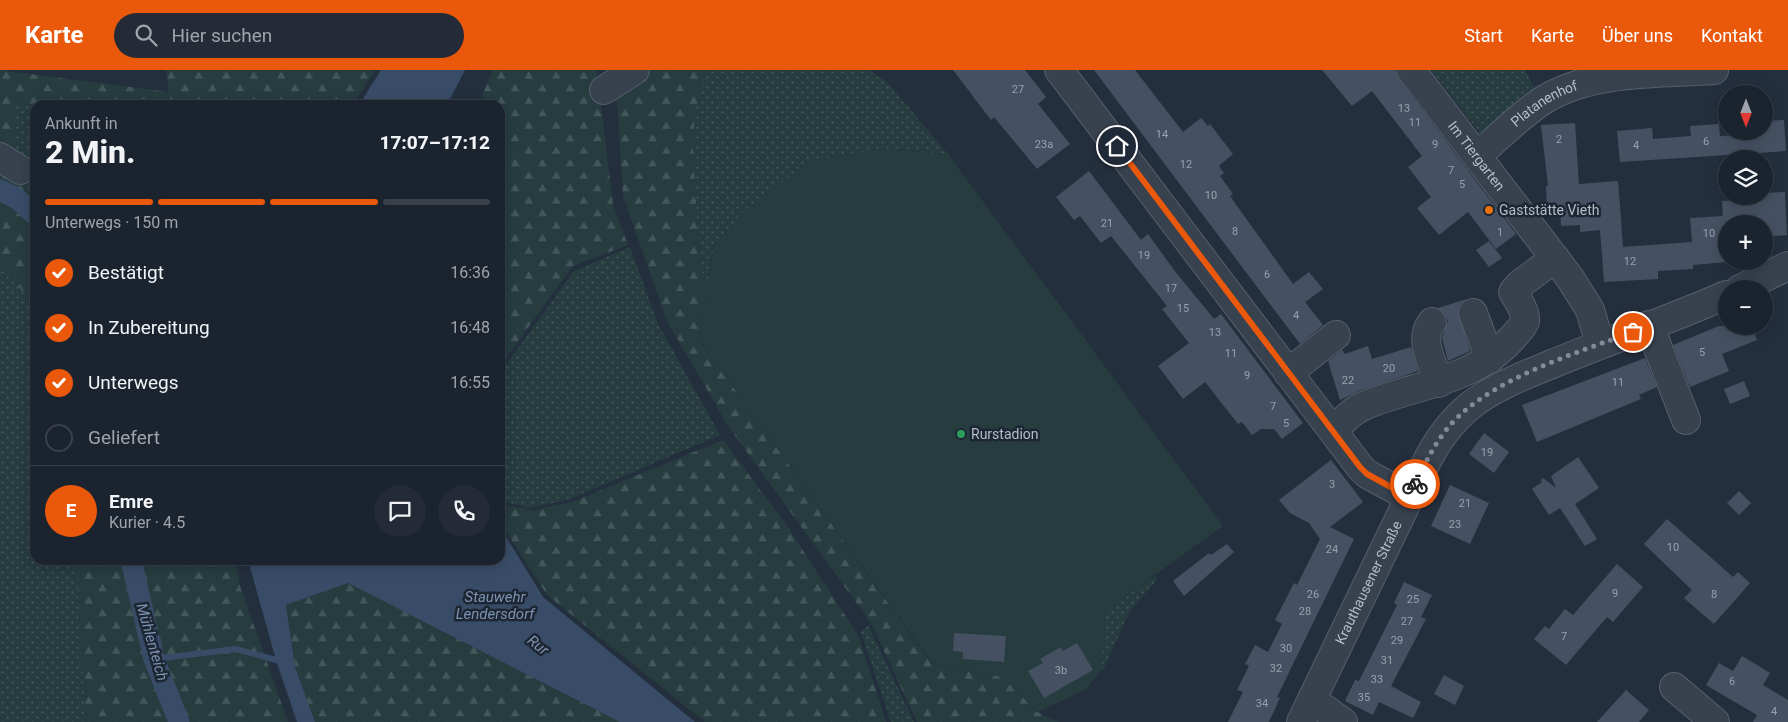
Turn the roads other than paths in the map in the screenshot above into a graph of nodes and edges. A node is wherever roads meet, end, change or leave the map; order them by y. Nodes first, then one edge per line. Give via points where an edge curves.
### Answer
1 (635, 70) edge
2 (1059, 70) edge
3 (1410, 70) edge
4 (1714, 70) edge
5 (1648, 73) edge
6 (604, 90) dead end
7 (1477, 156) junction
8 (1555, 258) junction
9 (1786, 269) edge
10 (1761, 280) edge
11 (1718, 298) edge
12 (1473, 313) dead end
13 (1432, 322) dead end
14 (1649, 326) junction
15 (1336, 335) dead end
16 (1600, 344) junction
17 (1490, 360) junction
18 (1288, 372) junction
19 (1439, 383) junction
20 (1686, 420) dead end
21 (1333, 431) junction
22 (1409, 497) junction
23 (1674, 688) dead end
24 (1306, 711) edge
25 (1343, 722) edge
26 (1715, 722) edge

1 - 6 street
2 - 18 street
3 - 7 street, Im Tiergarten
4 - 5 street, Platanenhof
5 - 7 street, Platanenhof via 1582,83 1546,99
7 - 8 street, Im Tiergarten
8 - 16 street, Im Tiergarten via 1590,310
8 - 17 street via 1514,292 1525,314 1525,322
9 - 10 street
11 - 14 street, Krauthausener Straße
12 - 17 street
13 - 19 street via 1424,338
14 - 16 street, Krauthausener Straße
14 - 20 street
15 - 18 street
16 - 22 street, Krauthausener Straße via 1528,374 1471,405 1442,435
17 - 19 street
18 - 21 street
19 - 21 street via 1365,405
21 - 22 street via 1367,474
22 - 24 street, Krauthausener Straße
23 - 26 street
24 - 25 street

